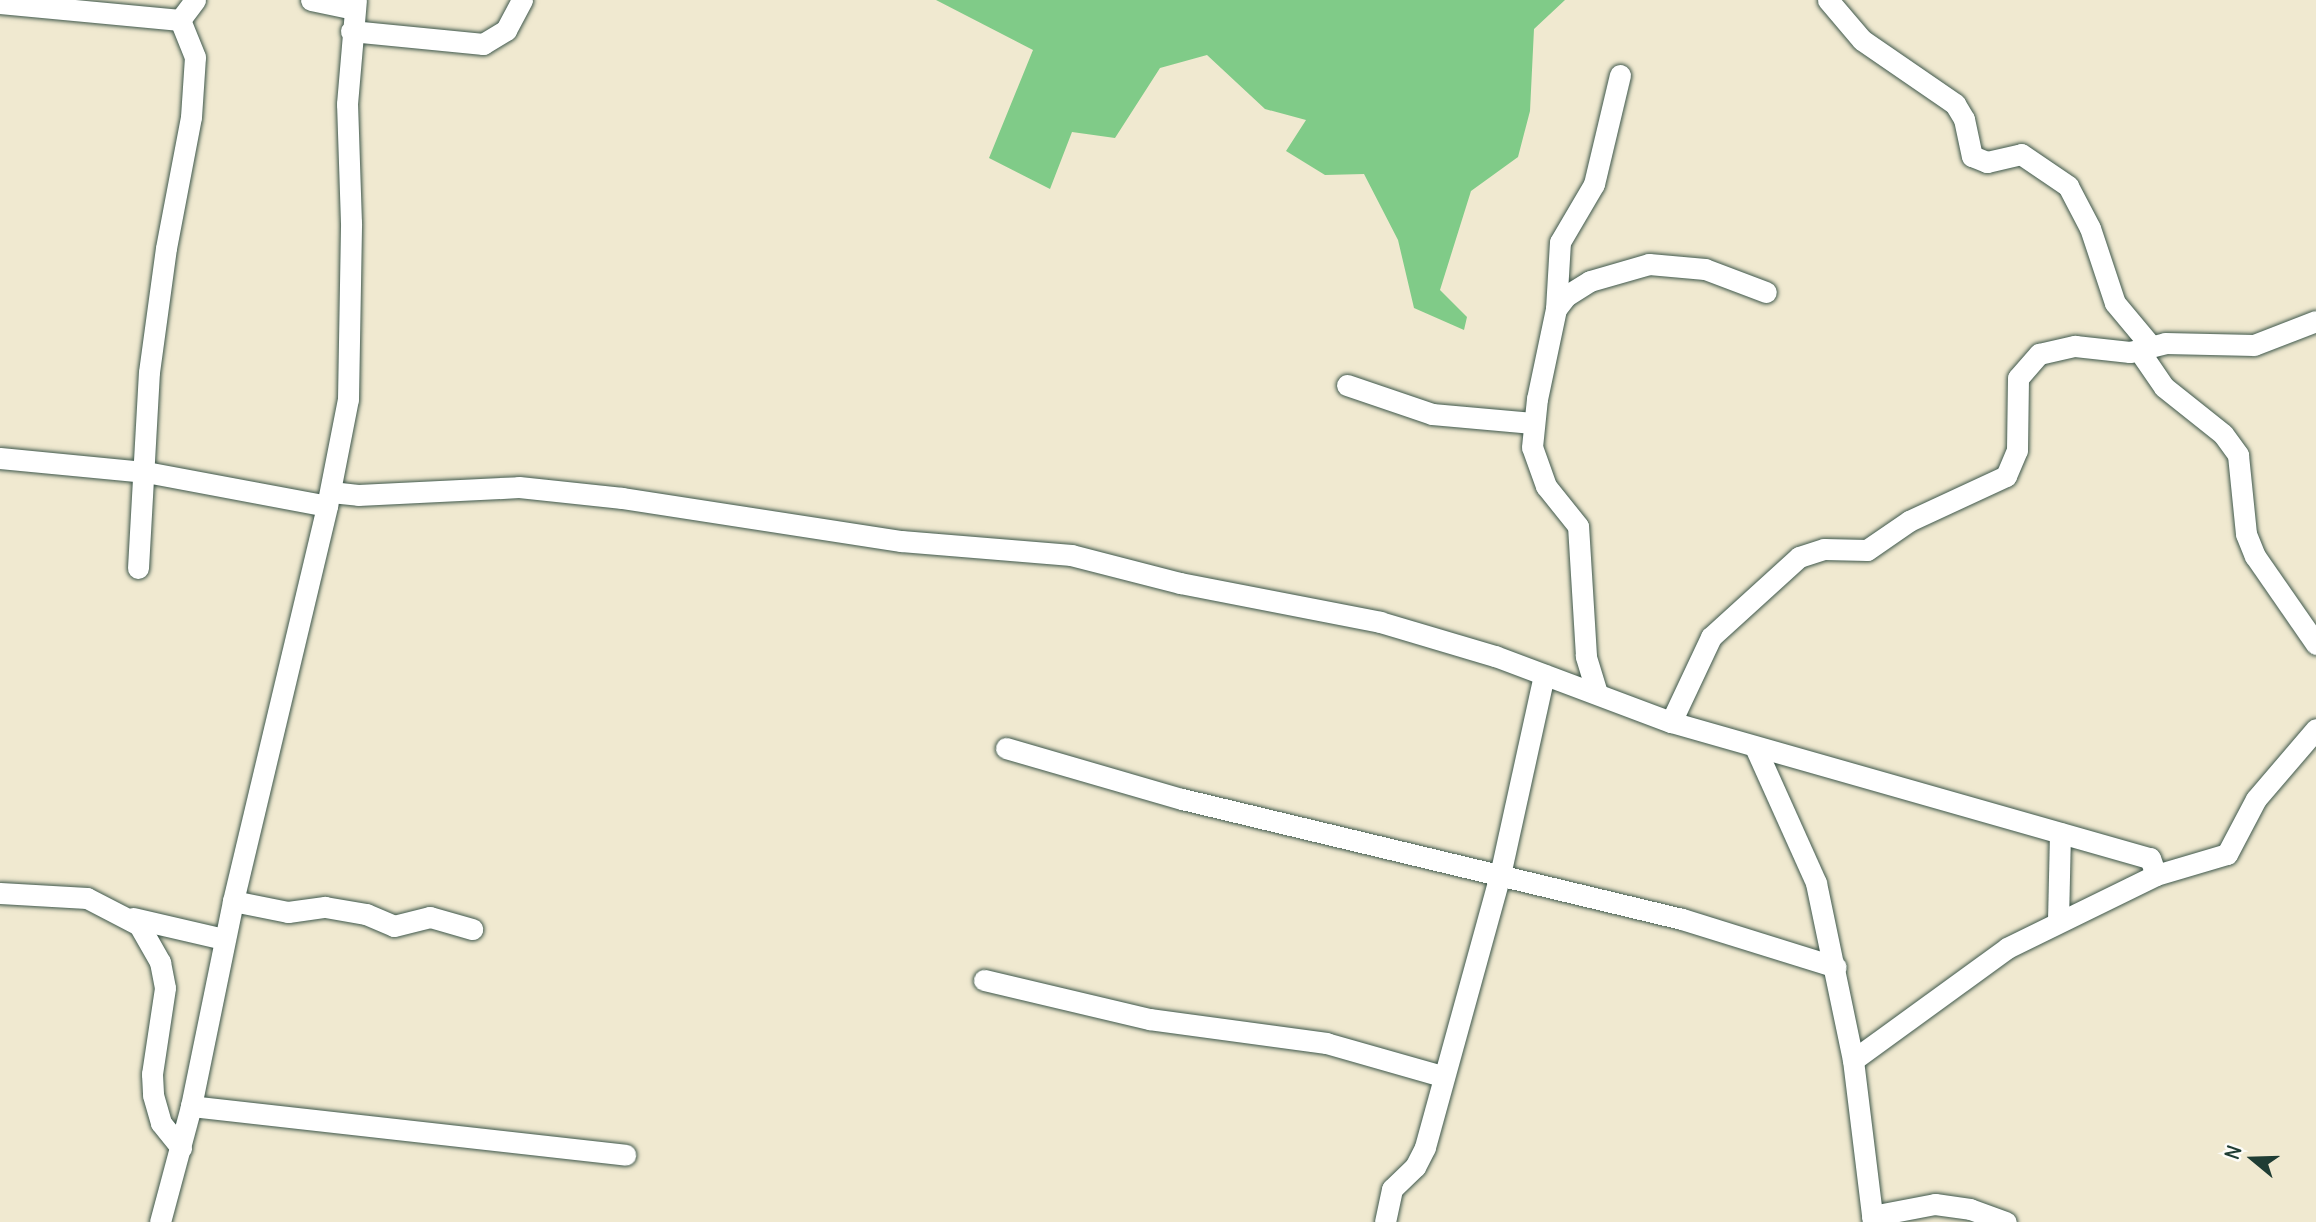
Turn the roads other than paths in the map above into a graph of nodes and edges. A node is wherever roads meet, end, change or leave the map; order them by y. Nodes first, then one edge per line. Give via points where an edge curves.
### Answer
1 (195, 0) edge
2 (311, 0) edge
3 (522, 0) edge
4 (1828, 0) edge
5 (0, 3) edge
6 (355, 5) edge
7 (180, 20) junction
8 (351, 31) junction
9 (1620, 75) dead end
10 (1766, 292) dead end
11 (1556, 309) junction
12 (2316, 321) edge
13 (2146, 349) junction
14 (1347, 385) dead end
15 (1533, 423) junction
16 (0, 458) edge
17 (146, 472) junction
18 (329, 499) junction
19 (138, 568) dead end
20 (2316, 644) edge
21 (1545, 675) junction
22 (1597, 693) junction
23 (1671, 722) junction
24 (2316, 729) edge
25 (1755, 747) junction
26 (1006, 748) dead end
27 (2060, 833) junction
28 (1500, 874) junction
29 (2156, 875) junction
30 (0, 893) edge
31 (233, 901) junction
32 (132, 918) junction
33 (2058, 921) junction
34 (472, 929) dead end
35 (224, 939) junction
36 (1836, 967) junction
37 (984, 980) dead end
38 (1853, 1060) junction
39 (1442, 1076) junction
40 (191, 1106) junction
41 (181, 1148) junction
42 (625, 1155) dead end
43 (1873, 1219) edge
44 (160, 1222) edge
45 (1385, 1222) edge
46 (2006, 1222) edge

1 - 7 street
2 - 6 street
3 - 8 street via 506,30 483,44
4 - 13 street via 1862,40 1955,104 1964,119 1972,156 1987,162 2021,154 2068,186 2090,228 2115,303
5 - 7 street
6 - 8 street
7 - 17 street via 195,57 149,372
8 - 18 street via 348,398
9 - 11 street via 1594,184 1560,242
10 - 11 street via 1705,269 1649,264 1590,281 1566,296
11 - 15 street
12 - 13 street via 2254,345
13 - 20 street via 2164,387 2223,433 2238,455 2246,534 2255,556
13 - 23 street via 2075,346 2029,360 2018,378 2017,450 2006,475 1909,521 1867,550 1824,548 1799,557 1712,637 1700,653
14 - 15 street via 1432,414
15 - 22 street via 1536,467 1578,526 1586,656
16 - 17 street
17 - 18 street
17 - 19 street
18 - 21 street via 519,487 622,498 912,543 1071,555 1180,583 1380,622
18 - 31 street
21 - 22 street
21 - 28 street
22 - 23 street
23 - 25 street
24 - 29 street via 2256,799 2227,854
25 - 27 street
25 - 36 street via 1816,883
26 - 28 street via 1182,799
27 - 29 street via 2150,858
27 - 33 street
28 - 36 street via 1682,919
28 - 39 street
29 - 33 street
30 - 32 street via 87,898
31 - 34 street via 288,912 325,906 366,914 394,926 430,917
31 - 35 street
32 - 35 street
32 - 41 street via 160,962 165,1002 152,1074 153,1095 161,1123
33 - 38 street via 1992,958
35 - 40 street
36 - 38 street
37 - 39 street via 1149,1019 1326,1043
38 - 43 street
39 - 45 street via 1425,1147 1415,1167 1392,1189
40 - 41 street
40 - 42 street
41 - 44 street
43 - 46 street via 1935,1205 1969,1209

